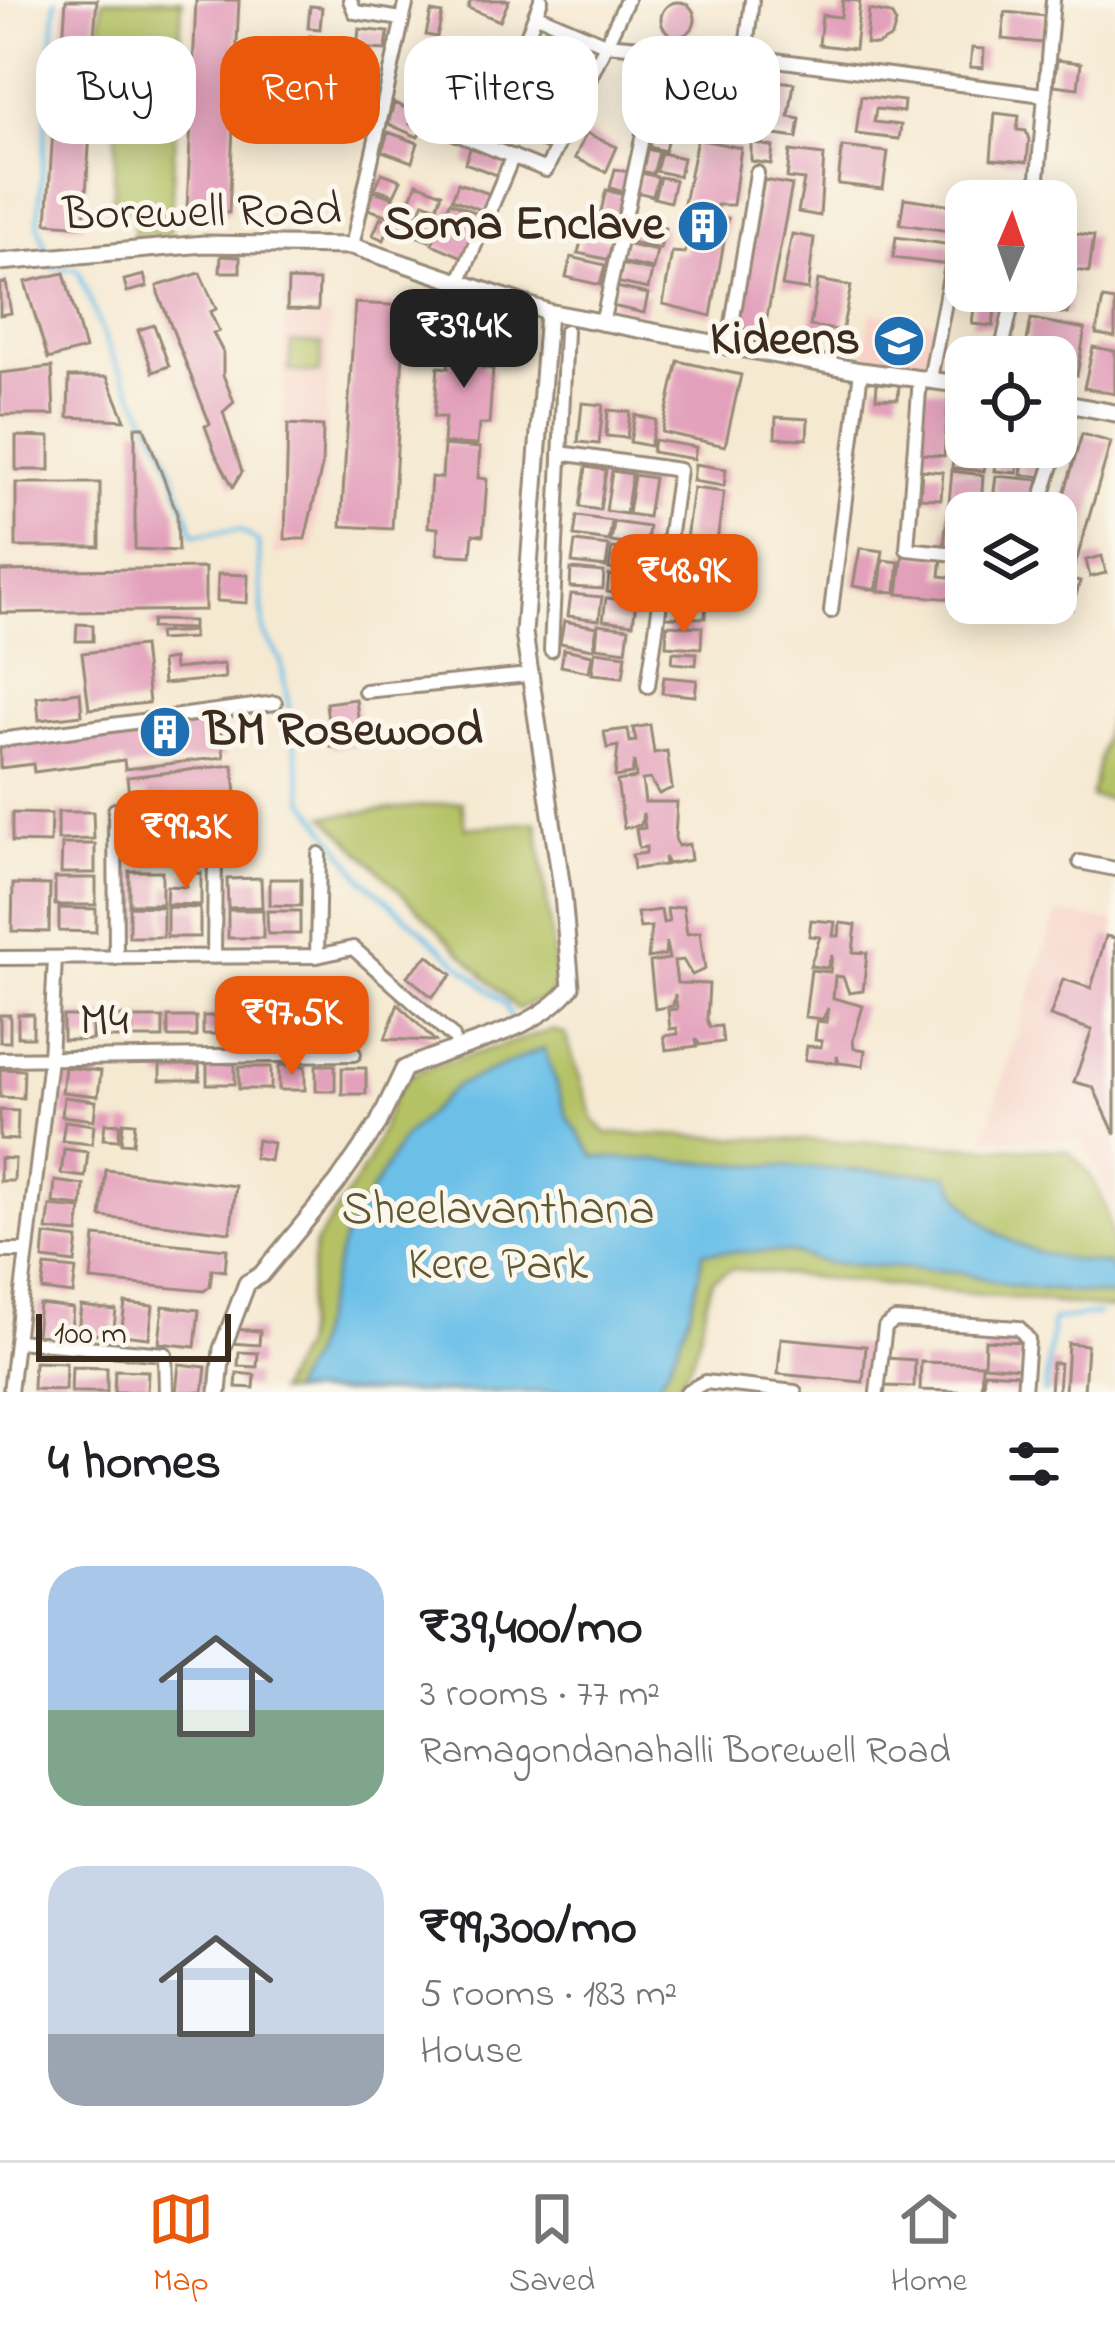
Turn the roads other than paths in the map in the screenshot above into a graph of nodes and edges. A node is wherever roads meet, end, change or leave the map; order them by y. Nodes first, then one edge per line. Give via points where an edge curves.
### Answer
1 (350, 0) edge
2 (407, 0) edge
3 (626, 0) edge
4 (752, 0) edge
5 (1053, 0) edge
6 (538, 7) edge
7 (402, 19) junction
8 (748, 36) edge
9 (604, 44) junction
10 (622, 46) edge
11 (780, 60) edge
12 (1043, 94) junction
13 (641, 144) edge
14 (484, 145) joint
15 (514, 157) junction
16 (757, 173) dead end
17 (1039, 180) edge
18 (352, 245) junction
19 (0, 262) edge
20 (460, 280) junction
21 (945, 291) edge
22 (548, 312) junction
23 (602, 324) junction
24 (566, 331) dead end
25 (728, 347) junction
26 (861, 371) junction
27 (925, 378) junction
28 (945, 381) edge
29 (1077, 406) edge
30 (1115, 413) edge
31 (560, 453) junction
32 (945, 553) edge
33 (831, 610) dead end
34 (551, 650) dead end
35 (529, 675) junction
36 (648, 686) dead end
37 (365, 691) dead end
38 (275, 703) dead end
39 (0, 740) edge
40 (116, 810) dead end
41 (215, 851) dead end
42 (319, 854) dead end
43 (1080, 862) dead end
44 (1115, 869) edge
45 (317, 956) junction
46 (214, 957) junction
47 (0, 958) edge
48 (55, 958) junction
49 (116, 958) junction
50 (453, 1037) dead end
51 (354, 1054) dead end
52 (0, 1059) edge
53 (50, 1059) junction
54 (0, 1251) edge
55 (26, 1251) junction
56 (17, 1341) junction
57 (10, 1392) edge
58 (166, 1392) edge
59 (218, 1392) edge
60 (687, 1392) edge
61 (795, 1392) edge
62 (877, 1392) edge
63 (1024, 1392) edge

1 - 7 street via 355,12
2 - 7 street
3 - 9 street
4 - 8 street
5 - 12 street
6 - 9 street
6 - 14 street
7 - 18 street
9 - 10 street
9 - 15 street via 546,170
11 - 12 street
12 - 17 street
13 - 23 street
14 - 15 street
15 - 20 street
16 - 25 street
18 - 19 street, Borewell Road via 205,244
18 - 20 street, Borewell Road
20 - 22 street, Borewell Road
21 - 27 street
22 - 23 street, Borewell Road
22 - 35 street via 524,600
23 - 25 street, Borewell Road
24 - 31 street
25 - 26 street, Borewell Road
26 - 27 street, Borewell Road
26 - 33 street
27 - 28 street, Borewell Road
27 - 32 street via 907,549
29 - 30 street
31 - 34 street
31 - 36 street via 679,470
35 - 37 street
35 - 59 street via 571,987 557,1004 404,1069 337,1184 247,1283 222,1349
38 - 39 street
40 - 49 street
41 - 46 street
42 - 45 street
43 - 44 street
45 - 46 street
45 - 50 street via 353,948
46 - 49 street
47 - 48 street
48 - 49 street
48 - 53 street
51 - 53 street, M4
52 - 53 street, M4
53 - 55 street
54 - 55 street
55 - 56 street
56 - 57 street
56 - 58 street via 166,1354
60 - 61 street via 705,1382
62 - 63 street via 885,1327 895,1320 1019,1328 1028,1339

